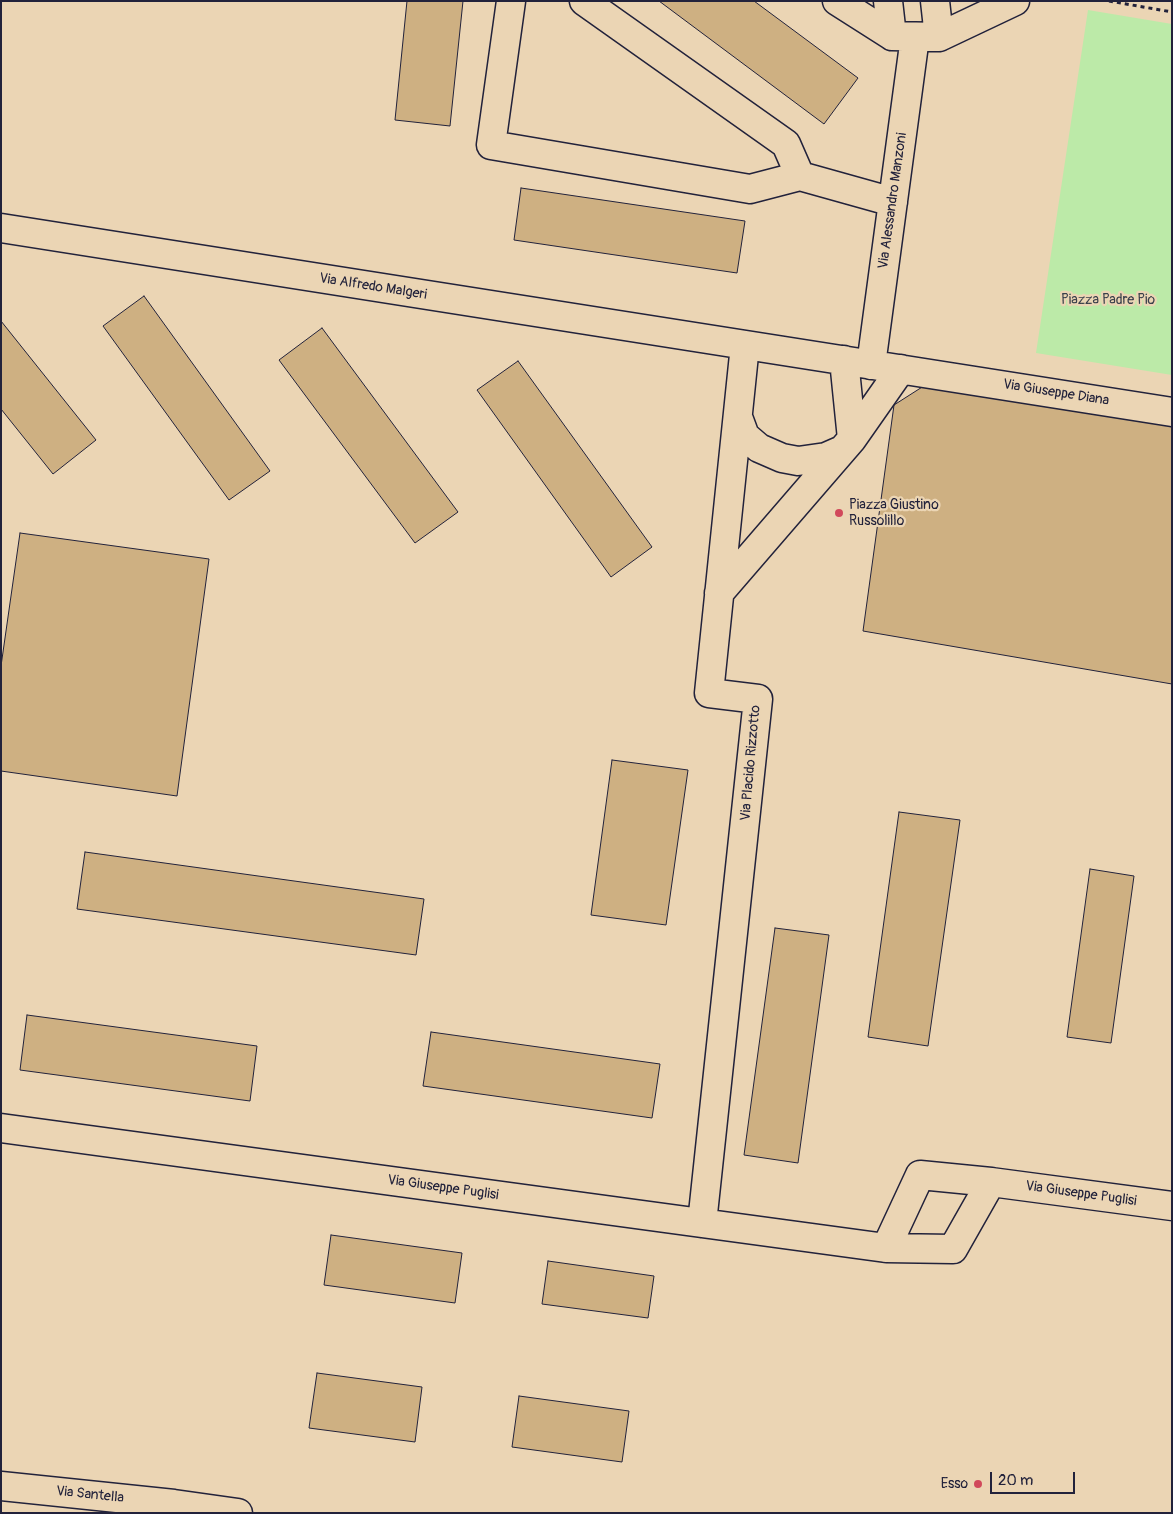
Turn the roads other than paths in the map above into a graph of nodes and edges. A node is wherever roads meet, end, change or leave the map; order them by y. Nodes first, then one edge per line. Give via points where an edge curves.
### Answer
1 (511, 1) edge
2 (584, 1) edge
3 (837, 1) edge
4 (888, 1) edge
5 (935, 1) edge
6 (1015, 1) edge
7 (915, 36) junction
8 (800, 176) junction
9 (893, 202) junction
10 (1, 228) edge
11 (745, 345) junction
12 (844, 360) junction
13 (871, 365) junction
14 (901, 369) junction
15 (1172, 412) edge
16 (738, 417) junction
17 (847, 444) junction
18 (719, 593) junction
19 (1, 1128) edge
20 (991, 1182) junction
21 (1172, 1206) edge
22 (702, 1223) junction
23 (886, 1248) junction
24 (1, 1486) edge
25 (238, 1513) edge

1 - 8 street via 491,145 750,189
2 - 8 street via 786,144
3 - 7 street
4 - 7 street
5 - 7 street
6 - 7 street
7 - 9 street, Via Alessandro Manzoni
8 - 9 street
9 - 13 street, Via Alessandro Manzoni
10 - 11 street, Via Alfredo Malgeri
11 - 12 street
11 - 16 street, Via Placido Rizzotto
12 - 13 street, Via Giuseppe Diana
12 - 17 street
13 - 14 street, Via Giuseppe Diana
14 - 15 street, Via Giuseppe Diana
14 - 17 street
16 - 17 street via 745,436 759,448 782,458 798,461 826,457
16 - 18 street, Via Placido Rizzotto
17 - 18 street
18 - 22 street, Via Placido Rizzotto via 709,693 758,699
19 - 22 street, Via Giuseppe Puglisi
20 - 21 street, Via Giuseppe Puglisi
20 - 23 street, Via Giuseppe Puglisi via 953,1249
20 - 23 street, Via Giuseppe Puglisi via 920,1175
22 - 23 street, Via Giuseppe Puglisi
24 - 25 street, Via Santella

